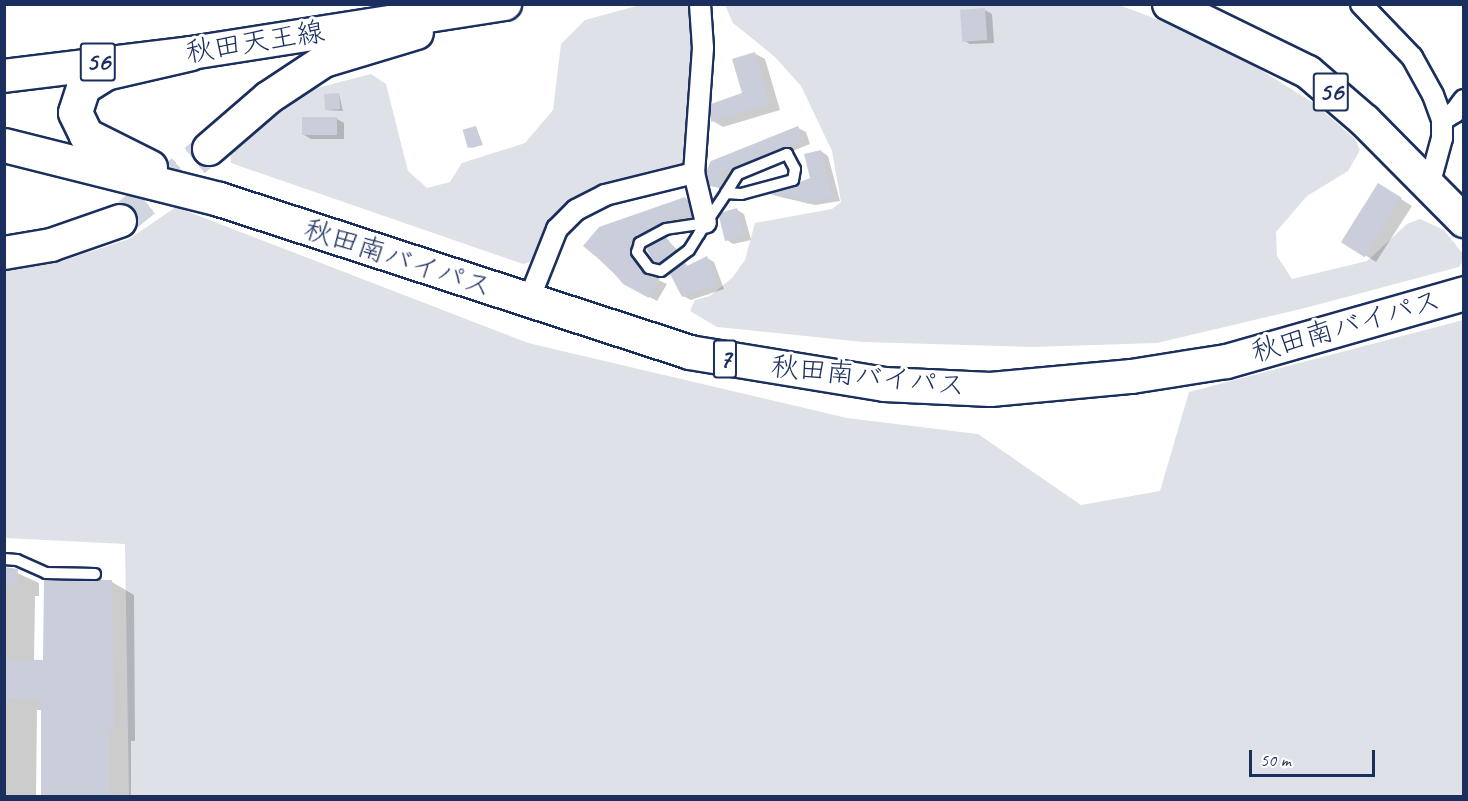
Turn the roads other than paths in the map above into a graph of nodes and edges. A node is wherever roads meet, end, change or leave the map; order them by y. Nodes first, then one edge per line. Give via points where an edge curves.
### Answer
1 (506, 4) edge
2 (512, 4) edge
3 (700, 4) edge
4 (1169, 4) edge
5 (1362, 5) edge
6 (191, 53) junction
7 (4, 76) edge
8 (1464, 100) edge
9 (1442, 120) junction
10 (4, 145) edge
11 (209, 149) tunnel mouth
12 (694, 173) junction
13 (1429, 186) junction
14 (726, 193) junction
15 (219, 199) junction
16 (120, 221) tunnel mouth
17 (1464, 221) edge
18 (706, 223) junction
19 (4, 253) edge
20 (1464, 293) edge
21 (528, 302) junction
22 (4, 559) edge
23 (95, 574) dead end

1 - 6 main road, 秋田天王線 / 56
2 - 11 main road via 324,61 268,98
3 - 12 street via 703,48
4 - 13 main road, 56 via 1308,72 1365,121
5 - 9 street via 1412,57
6 - 7 main road, 秋田天王線 / 56
6 - 15 highway via 105,73 83,87 75,112 86,135
8 - 9 street
9 - 13 street via 1442,138
10 - 15 highway, 秋田南バイパス / 7
12 - 18 street
12 - 21 street via 605,195 576,210 557,229
13 - 17 main road, 56
14 - 14 lane via 738,174 787,154 795,168 793,180 741,194
14 - 18 lane
15 - 21 highway, 秋田南バイパス / 7
16 - 19 main road via 51,245
18 - 18 lane via 689,250 661,271 649,268 637,252 640,243 666,229
20 - 21 highway, 秋田南バイパス / 7 via 1226,361 1131,376 990,389 884,384 689,352
22 - 23 lane via 17,560 46,573

